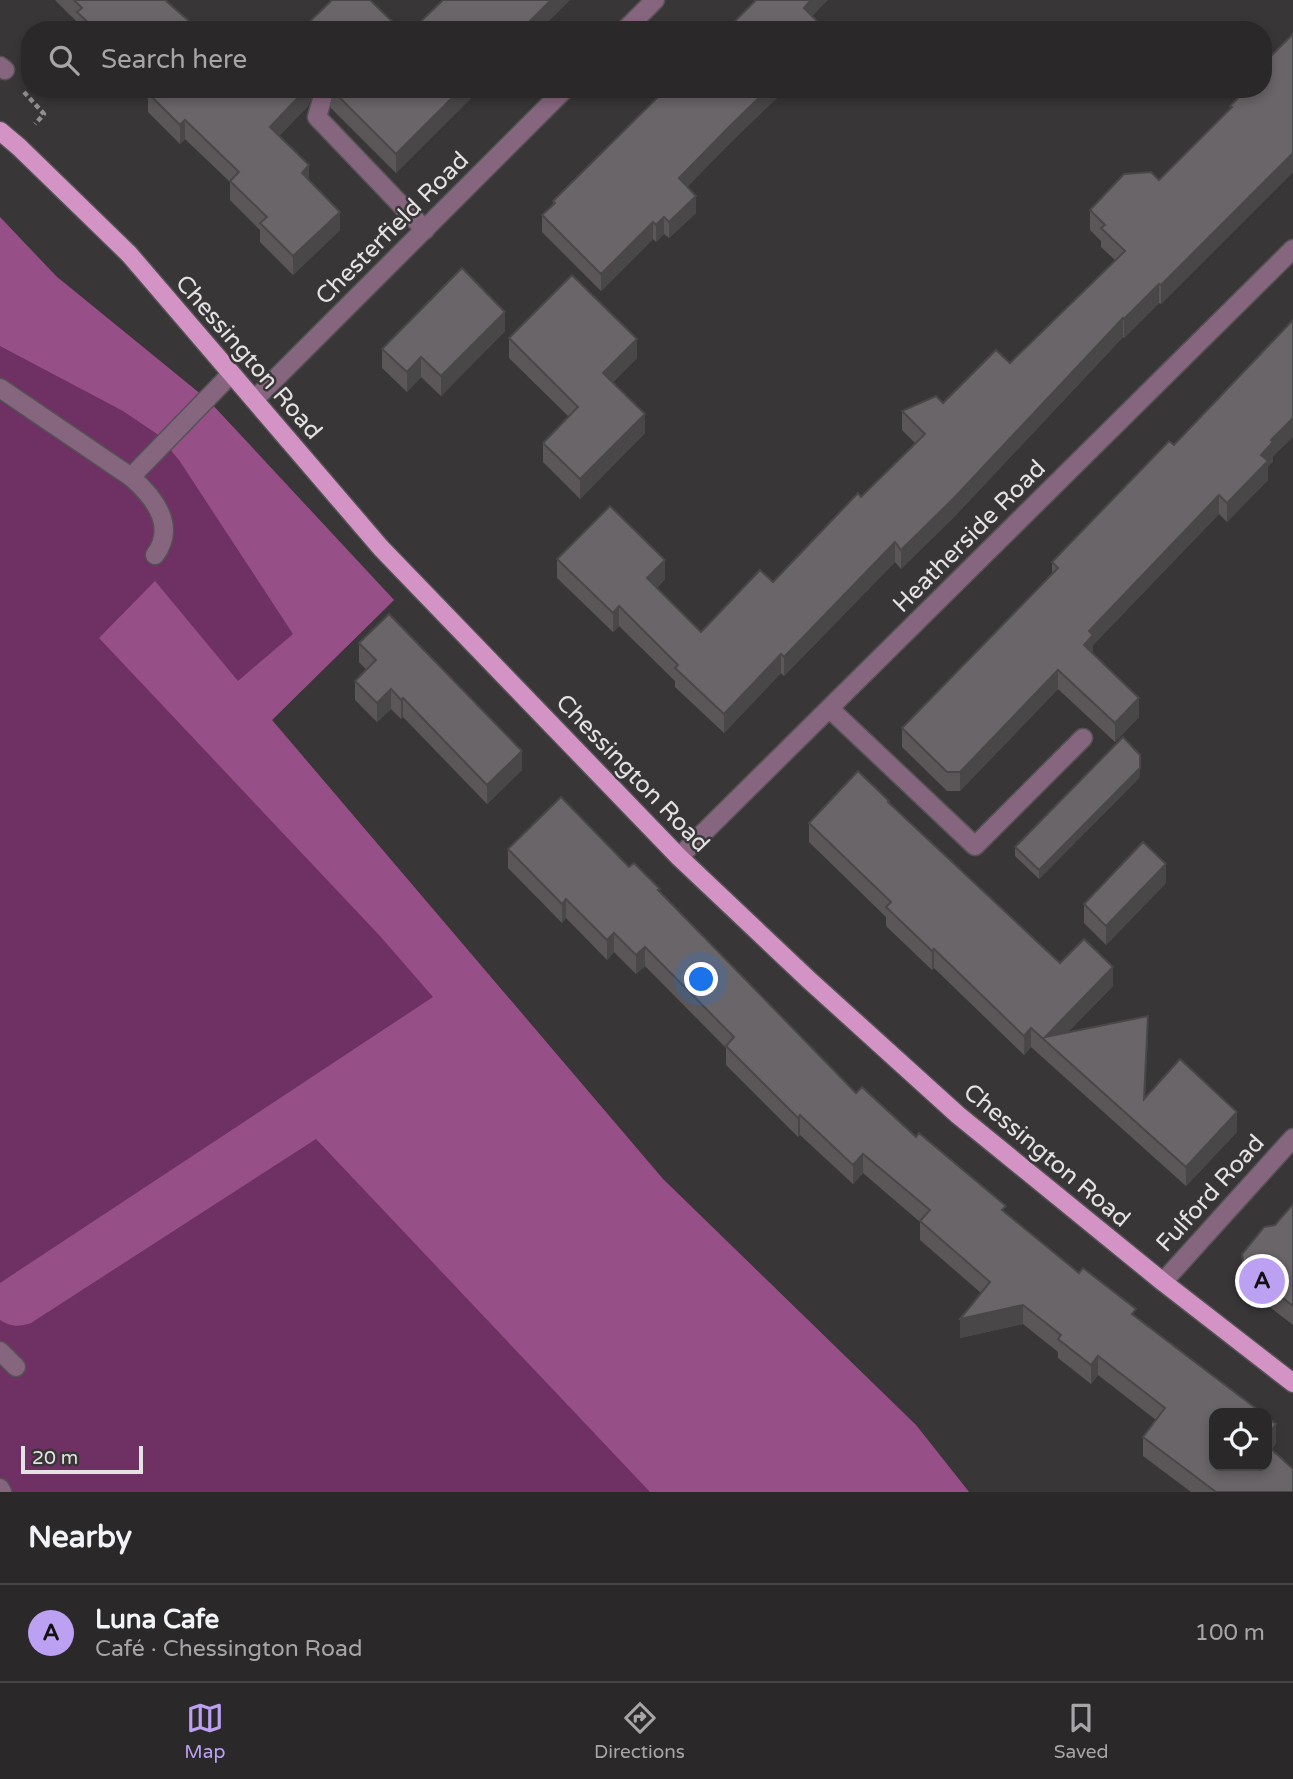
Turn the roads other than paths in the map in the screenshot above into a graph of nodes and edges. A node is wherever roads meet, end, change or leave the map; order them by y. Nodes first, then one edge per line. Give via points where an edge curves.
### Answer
1 (655, 0) edge
2 (634, 21) edge
3 (322, 98) edge
4 (556, 98) edge
5 (0, 131) edge
6 (425, 230) junction
7 (1293, 249) edge
8 (231, 374) junction
9 (0, 388) edge
10 (254, 400) junction
11 (131, 477) junction
12 (155, 555) dead end
13 (830, 709) junction
14 (1083, 738) dead end
15 (679, 857) junction
16 (1293, 1138) edge
17 (1163, 1282) junction
18 (0, 1351) edge
19 (16, 1367) dead end
20 (1293, 1383) edge

1 - 2 street
3 - 6 street via 317,117
4 - 6 street, Chesterfield Road
5 - 8 main road, Chessington Road via 129,254
6 - 10 street, Chesterfield Road
7 - 13 street, Heatherside Road
8 - 10 main road, Chessington Road
8 - 11 street
9 - 11 street
10 - 15 main road, Chessington Road via 382,548
11 - 12 street via 151,497 162,518 164,538
13 - 14 street via 975,846
13 - 15 street, Heatherside Road
15 - 17 main road, Chessington Road via 958,1115
16 - 17 street, Fulford Road
17 - 20 main road, Chessington Road
18 - 19 street

